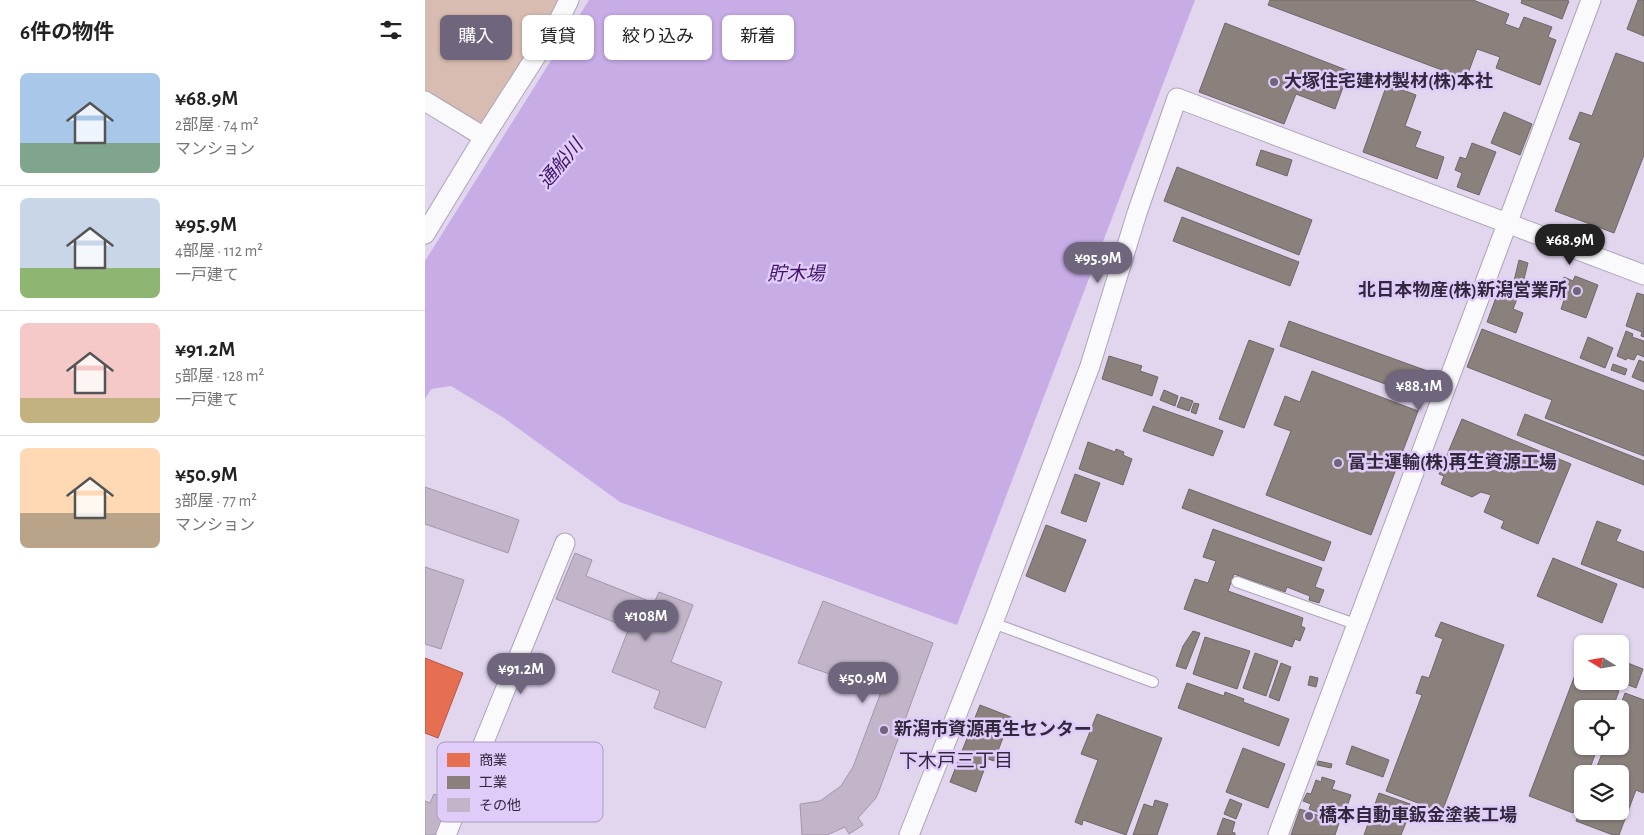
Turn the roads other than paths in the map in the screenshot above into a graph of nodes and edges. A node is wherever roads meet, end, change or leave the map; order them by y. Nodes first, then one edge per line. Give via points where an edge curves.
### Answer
1 (569, 0) edge
2 (1591, 0) edge
3 (425, 101) edge
4 (484, 137) junction
5 (1508, 224) junction
6 (425, 234) edge
7 (1644, 275) edge
8 (565, 543) dead end
9 (1237, 582) dead end
10 (993, 623) junction
11 (1358, 625) junction
12 (1153, 682) dead end
13 (484, 742) edge
14 (451, 822) edge
15 (446, 835) edge
16 (909, 835) edge
17 (1278, 835) edge

1 - 4 street
2 - 5 street
3 - 4 street
4 - 6 street
5 - 7 street
5 - 10 street via 1177,98 1137,213 1091,366
5 - 11 street
8 - 13 street
9 - 11 lane
10 - 12 lane
10 - 16 street
11 - 17 street
14 - 15 street

